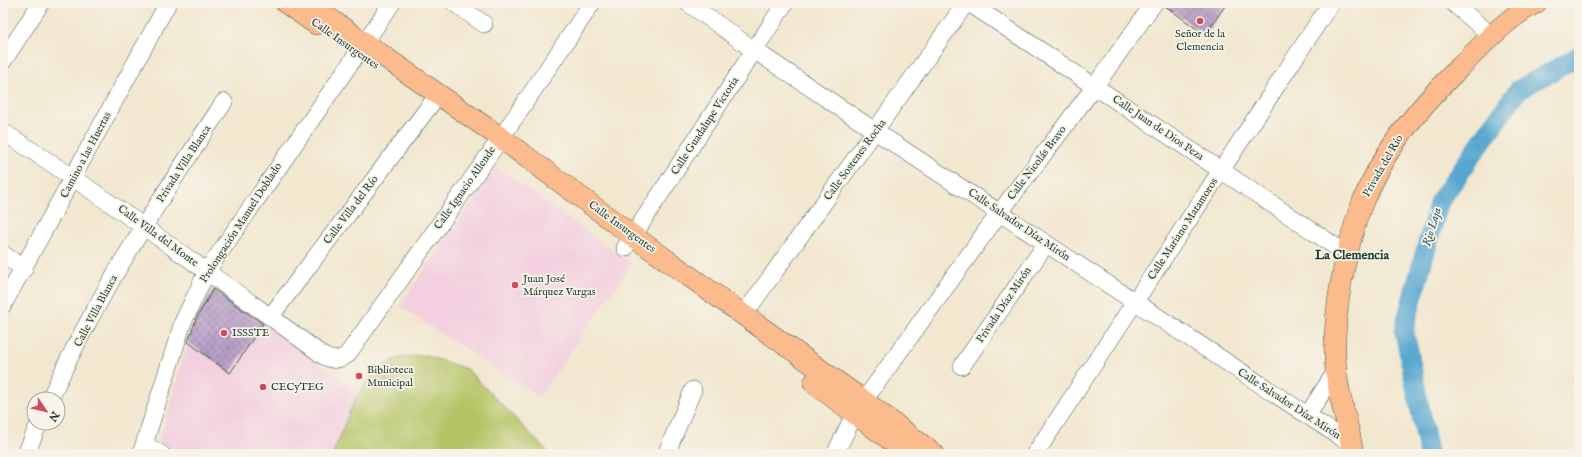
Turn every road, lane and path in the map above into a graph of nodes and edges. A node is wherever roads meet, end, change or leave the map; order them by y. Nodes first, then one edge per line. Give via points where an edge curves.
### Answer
1 (41, 3) edge
2 (168, 3) edge
3 (286, 3) edge
4 (307, 3) edge
5 (392, 3) edge
6 (454, 3) edge
7 (592, 3) edge
8 (688, 3) edge
9 (785, 3) edge
10 (967, 3) edge
11 (1154, 3) edge
12 (1331, 3) edge
13 (1453, 3) edge
14 (1536, 3) edge
15 (484, 24) dead end
16 (1492, 36) junction
17 (360, 47) junction
18 (754, 50) junction
19 (3, 61) edge
20 (1095, 86) junction
21 (224, 102) dead end
22 (431, 104) junction
23 (875, 131) junction
24 (3, 132) edge
25 (496, 144) junction
26 (1222, 170) junction
27 (74, 177) junction
28 (1000, 212) junction
29 (144, 225) junction
30 (629, 242) junction
31 (1046, 244) junction
32 (3, 254) edge
33 (1346, 254) junction
34 (24, 269) junction
35 (207, 271) junction
36 (1136, 302) junction
37 (3, 305) edge
38 (271, 316) junction
39 (743, 316) junction
40 (330, 360) joint
41 (962, 366) dead end
42 (1336, 371) junction
43 (693, 390) dead end
44 (54, 391) edge
45 (859, 407) junction
46 (1307, 416) junction
47 (36, 431) edge
48 (143, 449) edge
49 (1352, 449) edge
50 (670, 453) edge
51 (26, 454) edge
52 (161, 454) edge
53 (835, 454) edge
54 (909, 454) edge
55 (934, 454) edge
56 (1035, 454) edge

1 - 19 street
2 - 27 street, Camino a las Huertas
3 - 17 main road, Calle Insurgentes
4 - 17 main road, Calle Insurgentes
5 - 17 street, Prolongación Manuel Doblado
6 - 15 street
7 - 25 street, Calle Ignacio Allende
8 - 18 street, Calle Salvador Díaz Mirón
9 - 18 street, Calle Guadalupe Victoria
10 - 20 street, Calle Juan de Dios Peza
10 - 23 street, Calle Sostenes Rocha
11 - 20 street, Calle Nicolás Bravo
12 - 26 street, Calle Mariano Matamoros
13 - 16 street
14 - 16 main road, Privada del Río via 1523,10
16 - 33 main road, Privada del Río via 1424,103 1401,134 1361,205
17 - 22 main road, Calle Insurgentes
17 - 25 main road, Calle Insurgentes
17 - 35 street, Prolongación Manuel Doblado
18 - 23 street, Calle Salvador Díaz Mirón
18 - 30 street, Calle Guadalupe Victoria
20 - 26 street, Calle Juan de Dios Peza
20 - 28 street, Calle Nicolás Bravo
21 - 29 street, Privada Villa Blanca
22 - 25 main road, Calle Insurgentes
22 - 38 street, Calle Villa del Río
23 - 28 street, Calle Salvador Díaz Mirón
23 - 39 street, Calle Sostenes Rocha
24 - 27 street, Calle Villa del Monte
25 - 30 main road, Calle Insurgentes
25 - 40 street, Calle Ignacio Allende via 347,354 339,360
26 - 33 street, Calle Juan de Dios Peza
26 - 36 street, Calle Mariano Matamoros
27 - 29 street, Calle Villa del Monte
27 - 34 street, Camino a las Huertas
28 - 31 street, Calle Salvador Díaz Mirón
28 - 45 street, Calle Nicolás Bravo
29 - 35 street, Calle Villa del Monte
29 - 44 street, Calle Villa Blanca via 90,318
30 - 39 main road, Calle Insurgentes
30 - 45 main road, Calle Insurgentes
31 - 36 street, Calle Salvador Díaz Mirón
31 - 41 street, Privada Díaz Mirón
32 - 34 street
33 - 42 main road, Privada del Río via 1335,323
34 - 37 street, Camino a las Huertas
35 - 38 street, Calle Villa del Monte
35 - 48 street, Prolongación Manuel Doblado via 183,322
36 - 46 street, Calle Salvador Díaz Mirón
36 - 56 street, Calle Mariano Matamoros
38 - 40 street, Calle Villa del Monte
39 - 45 main road, Calle Insurgentes
42 - 46 street
42 - 49 main road, Privada del Río
43 - 50 street
45 - 53 street, Calle Nicolás Bravo
45 - 54 main road, Calle Insurgentes
45 - 55 main road, Calle Insurgentes
46 - 49 street, Calle Salvador Díaz Mirón
47 - 51 street
48 - 52 street

